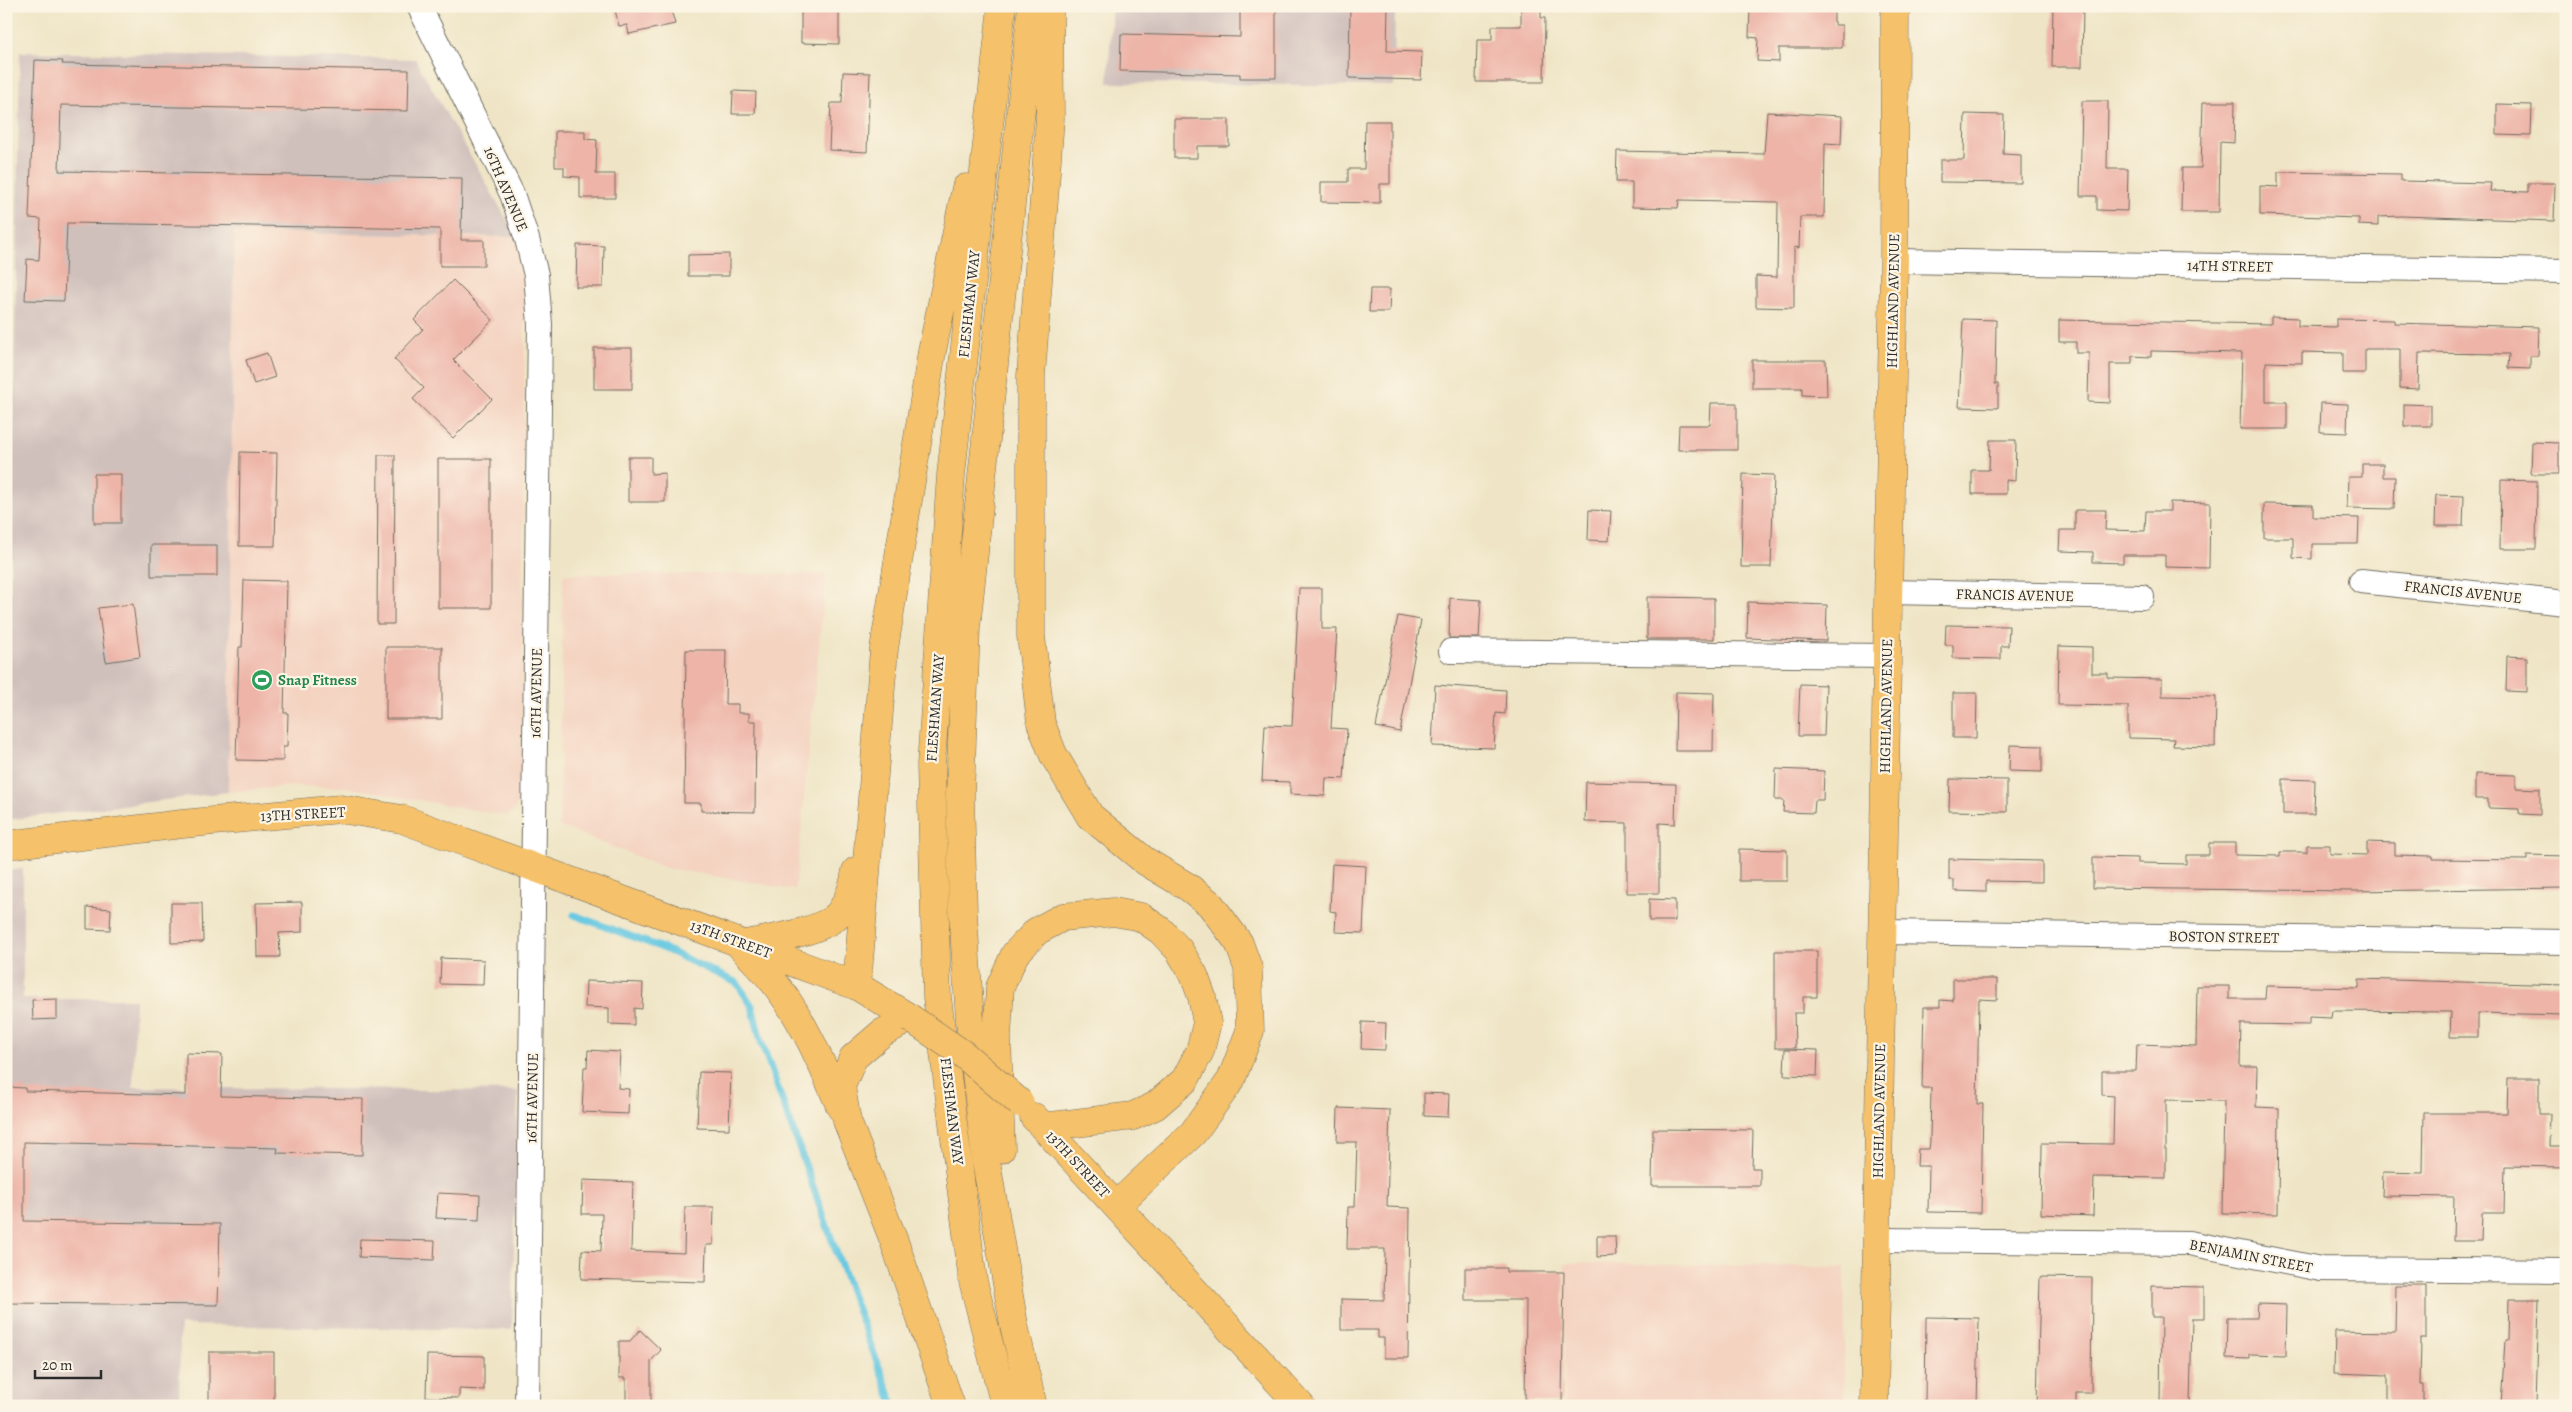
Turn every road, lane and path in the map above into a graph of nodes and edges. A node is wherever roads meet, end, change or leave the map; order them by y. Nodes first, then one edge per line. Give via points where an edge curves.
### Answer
1 (419, 6) edge
2 (1032, 6) edge
3 (1048, 6) edge
4 (1895, 6) edge
5 (1002, 15) edge
6 (1894, 261) junction
7 (2566, 271) edge
8 (2361, 581) dead end
9 (1888, 592) junction
10 (2142, 597) dead end
11 (2566, 603) edge
12 (1451, 651) dead end
13 (1887, 656) junction
14 (873, 786) junction
15 (6, 845) edge
16 (535, 866) junction
17 (1882, 932) junction
18 (740, 942) junction
19 (2566, 942) edge
20 (857, 986) junction
21 (910, 1018) junction
22 (847, 1121) junction
23 (1044, 1127) junction
24 (1117, 1205) junction
25 (1877, 1240) junction
26 (2566, 1271) edge
27 (1014, 1325) junction
28 (527, 1406) edge
29 (951, 1406) edge
30 (1005, 1406) edge
31 (1033, 1406) edge
32 (1301, 1406) edge
33 (1874, 1406) edge

1 - 16 street, 16TH AVENUE via 512,194 536,275 540,324
2 - 27 main road, FLESHMAN WAY via 966,628 960,795 970,1021 986,1161
3 - 24 main road via 1050,118 1031,386 1031,636 1040,723 1053,754 1090,816 1145,861 1210,904 1239,943 1248,976 1250,1031 1231,1080 1193,1133
4 - 6 main road, HIGHLAND AVENUE
5 - 14 main road via 930,361 884,649
5 - 30 main road, FLESHMAN WAY via 951,475 931,765 937,997 973,1281
6 - 7 street, 14TH STREET
6 - 9 main road, HIGHLAND AVENUE
8 - 11 street, FRANCIS AVENUE
9 - 10 street, FRANCIS AVENUE
9 - 13 main road, HIGHLAND AVENUE
12 - 13 street
13 - 17 main road, HIGHLAND AVENUE
14 - 18 main road via 853,885 840,912 824,923 802,931
14 - 20 main road
15 - 16 main road, 13TH STREET via 340,809 402,819
16 - 18 main road, 13TH STREET
16 - 28 street, 16TH AVENUE
17 - 19 street, BOSTON STREET
17 - 25 main road, HIGHLAND AVENUE
18 - 20 main road, 13TH STREET
18 - 22 main road via 793,1008
20 - 21 main road, 13TH STREET
21 - 22 main road via 882,1032 853,1058 841,1087
21 - 23 main road, 13TH STREET, bridge via 963,1054
22 - 29 main road via 897,1250
23 - 24 main road, 13TH STREET
23 - 27 main road via 1133,1116 1155,1106 1185,1080 1200,1051 1207,1023 1194,975 1179,950 1161,931 1140,917 1114,912 1063,917 1036,931 1015,954 1000,987 997,1037 1001,1145
24 - 32 main road, 13TH STREET
25 - 26 street, BENJAMIN STREET via 2189,1243 2321,1269
25 - 33 main road, HIGHLAND AVENUE
27 - 31 main road, FLESHMAN WAY

